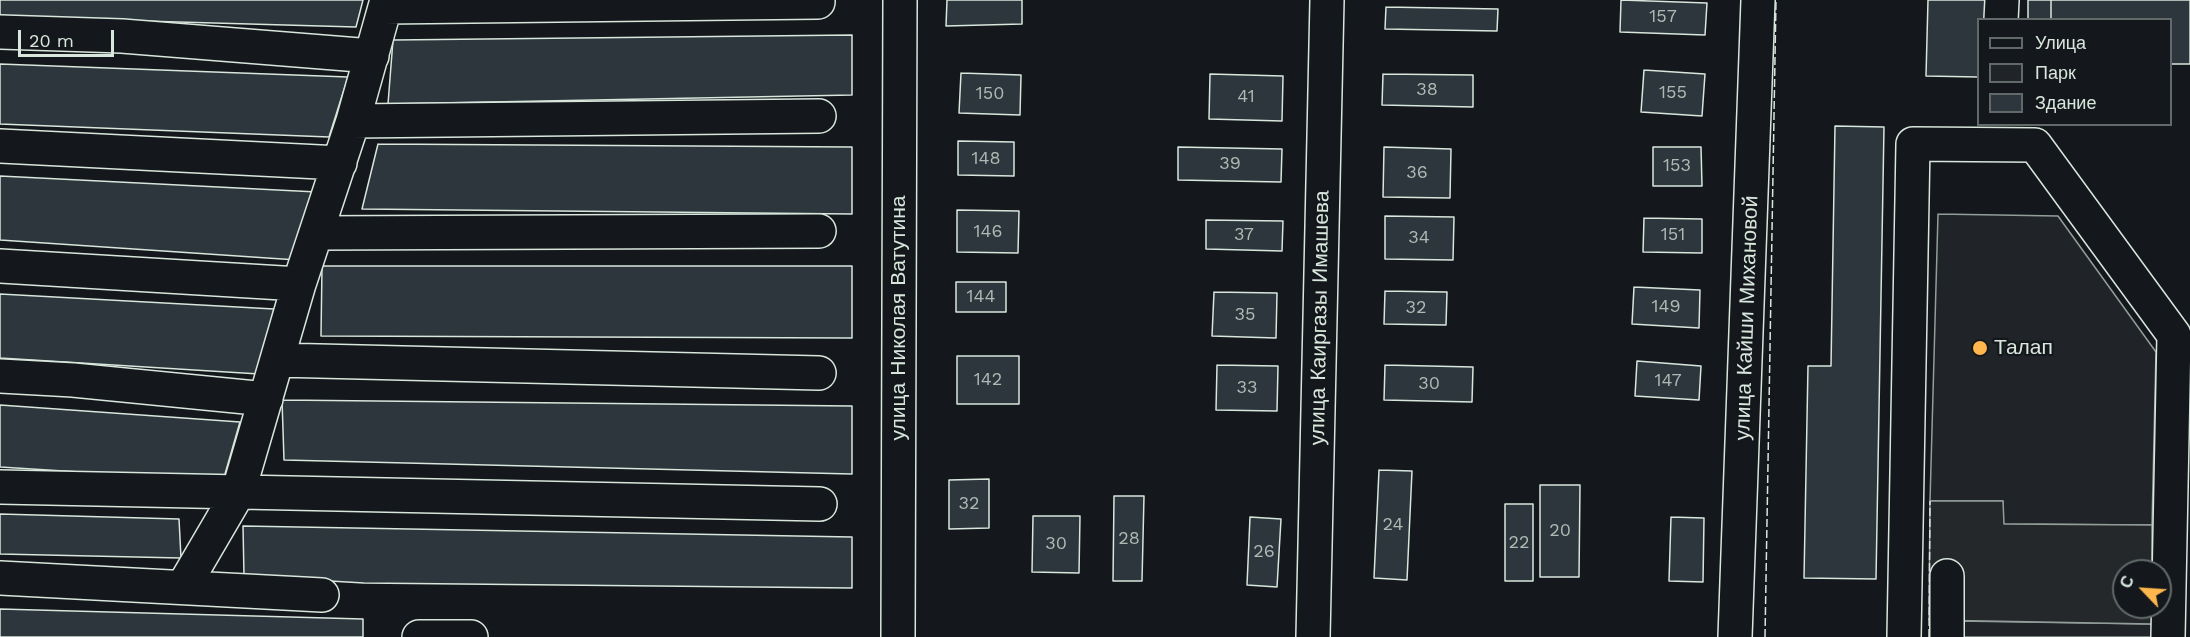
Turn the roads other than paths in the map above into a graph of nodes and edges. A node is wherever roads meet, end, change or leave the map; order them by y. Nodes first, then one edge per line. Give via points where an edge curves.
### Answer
1 (900, 0) edge
2 (1327, 0) edge
3 (1758, 0) edge
4 (2002, 0) edge
5 (818, 2) dead end
6 (386, 4) edge
7 (2001, 18) edge
8 (0, 32) edge
9 (372, 56) junction
10 (819, 116) dead end
11 (353, 121) junction
12 (1998, 135) edge
13 (0, 146) edge
14 (340, 163) junction
15 (819, 231) dead end
16 (316, 233) junction
17 (0, 266) edge
18 (299, 284) junction
19 (277, 360) junction
20 (819, 373) dead end
21 (0, 376) edge
22 (266, 399) junction
23 (0, 487) edge
24 (238, 493) junction
25 (820, 504) dead end
26 (1947, 576) dead end
27 (0, 578) edge
28 (183, 587) junction
29 (322, 595) dead end
30 (419, 637) edge
31 (471, 637) edge
32 (898, 637) edge
33 (1313, 637) edge
34 (1735, 637) edge
35 (1904, 637) edge
36 (1947, 637) edge
37 (2168, 637) edge

1 - 32 street, улица Николая Ватутина
2 - 33 street, улица Каиргазы Имашева
3 - 34 street, улица Кайши Михановой
4 - 7 street
5 - 6 street
6 - 9 street
8 - 9 street via 122,36
9 - 11 street
10 - 11 street
11 - 14 street
12 - 35 street via 1912,144
12 - 37 street via 2036,145 2174,335
13 - 14 street
14 - 16 street
15 - 16 street
16 - 18 street
17 - 18 street
18 - 19 street
19 - 20 street
19 - 22 street
21 - 22 street
22 - 24 street
23 - 24 street
24 - 25 street
24 - 28 street
26 - 36 street
27 - 28 street
28 - 29 street
30 - 31 street

